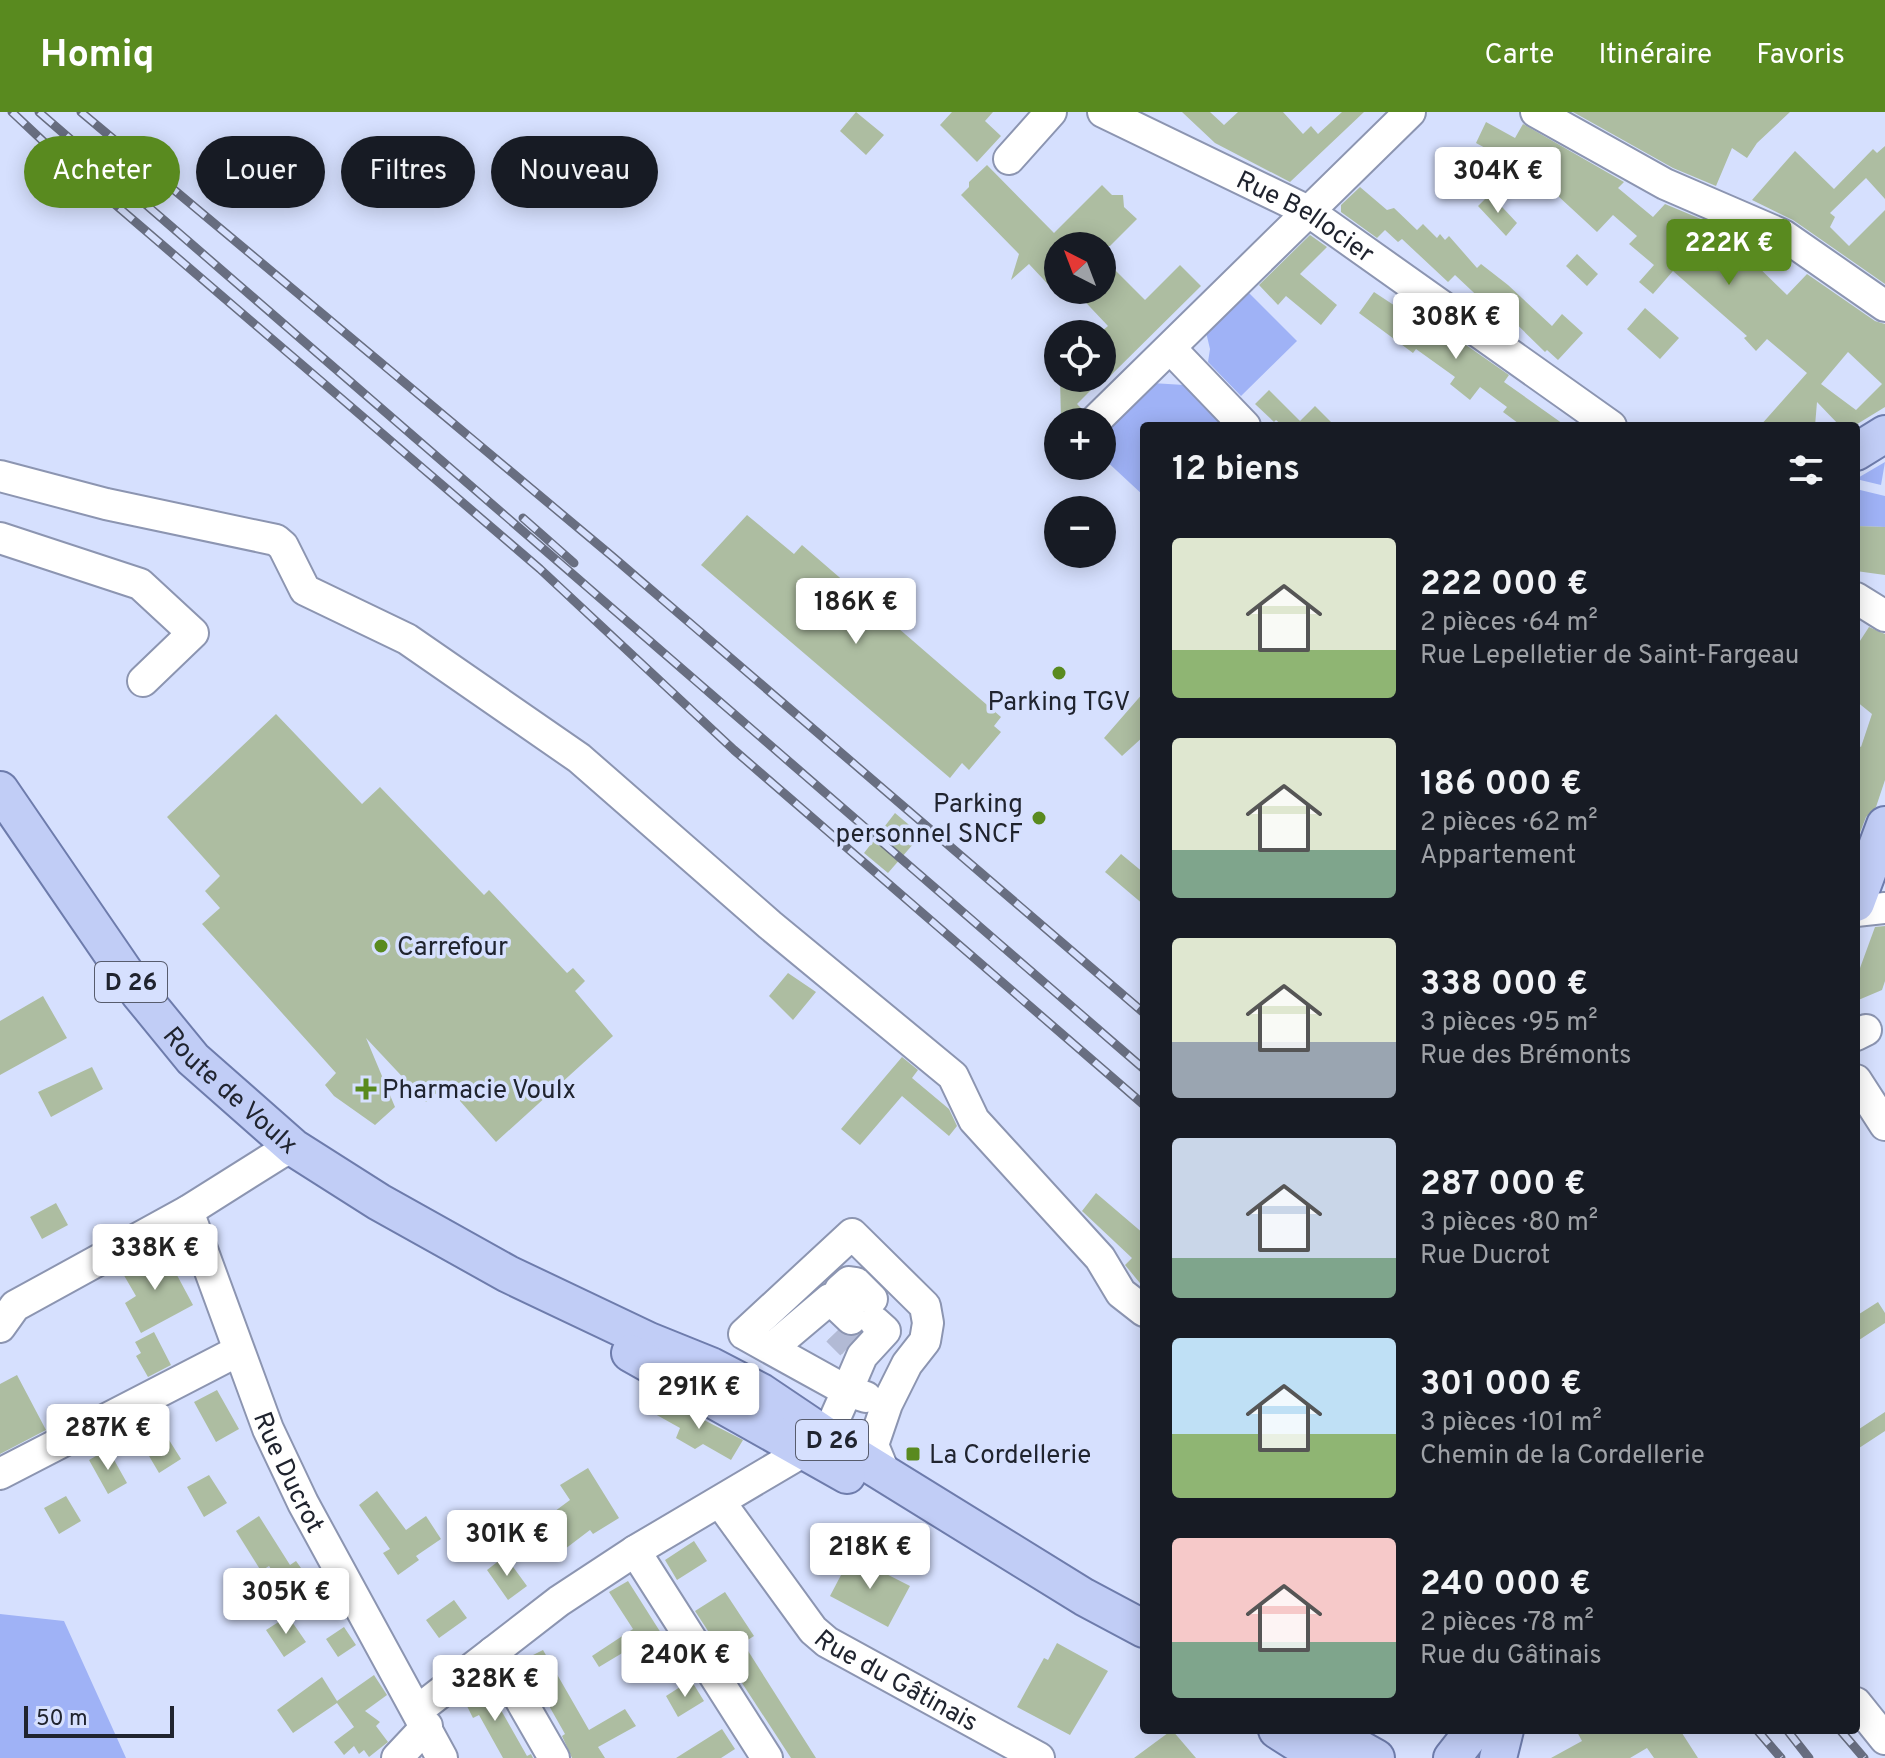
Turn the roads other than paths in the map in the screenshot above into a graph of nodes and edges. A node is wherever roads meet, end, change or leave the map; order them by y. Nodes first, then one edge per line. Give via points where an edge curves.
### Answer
1 (1051, 112) edge
2 (1103, 112) edge
3 (1410, 112) edge
4 (1536, 112) edge
5 (1009, 159) dead end
6 (1308, 211) junction
7 (1885, 306) edge
8 (1171, 349) junction
9 (1109, 408) edge
10 (1241, 422) edge
11 (1605, 422) edge
12 (1885, 434) edge
13 (1860, 450) edge
14 (0, 476) edge
15 (0, 538) edge
16 (1860, 600) edge
17 (1885, 616) edge
18 (143, 681) dead end
19 (0, 790) edge
20 (1885, 825) edge
21 (1860, 892) edge
22 (1885, 908) edge
23 (1860, 911) edge
24 (1860, 1086) edge
25 (1885, 1125) edge
26 (294, 1148) junction
27 (188, 1211) junction
28 (1140, 1308) edge
29 (5, 1315) edge
30 (772, 1348) junction
31 (238, 1351) junction
32 (847, 1391) junction
33 (887, 1404) junction
34 (815, 1444) junction
35 (0, 1474) edge
36 (885, 1474) junction
37 (720, 1502) junction
38 (635, 1551) junction
39 (1127, 1627) edge
40 (1140, 1636) edge
41 (1140, 1643) edge
42 (493, 1652) junction
43 (1860, 1708) edge
44 (422, 1718) junction
45 (1283, 1734) edge
46 (1333, 1734) edge
47 (1471, 1734) edge
48 (1504, 1734) edge
49 (1885, 1739) edge
50 (397, 1758) edge
51 (442, 1758) edge
52 (554, 1758) edge
53 (767, 1758) edge
54 (1039, 1758) edge
55 (1321, 1758) edge
56 (1376, 1758) edge
57 (1452, 1758) edge
58 (1498, 1758) edge

1 - 5 street
2 - 6 street, Rue Bellocier
3 - 6 street
4 - 7 street via 1665,184 1783,235
6 - 8 street
6 - 11 street, Rue Bellocier
8 - 9 street
8 - 10 street
12 - 13 main road
14 - 28 street via 276,540 305,590 407,639 579,758 953,1076 974,1120 1100,1258 1121,1293
15 - 18 street via 140,584 193,633
16 - 17 street
19 - 26 main road, Route de Voulx / D 26 via 139,993 193,1059
20 - 21 main road
22 - 23 street
24 - 25 street
26 - 27 street
26 - 34 main road, Route de Voulx / D 26 via 508,1274 761,1392
27 - 29 street
27 - 31 street, Rue Ducrot
30 - 32 street
30 - 32 street via 858,1321
30 - 33 street via 744,1334 852,1234 925,1306 925,1341
31 - 35 street
31 - 44 street, Rue Ducrot via 303,1503
32 - 33 street
32 - 34 street
33 - 36 street via 873,1445
34 - 36 main road, Route de Voulx / D 26
34 - 37 street
34 - 39 main road, Route de Voulx / D 26 via 846,1475
36 - 39 main road, Route de Voulx / D 26
37 - 38 street
37 - 54 street, Rue du Gâtinais via 827,1642
38 - 42 street
38 - 53 street
39 - 40 street via 1121,1625
39 - 41 main road, Route de Voulx / D 26
42 - 44 street
42 - 52 street
43 - 49 street
44 - 50 street
44 - 51 street, Rue Ducrot
45 - 55 main road
46 - 56 main road
47 - 57 main road
48 - 58 main road

